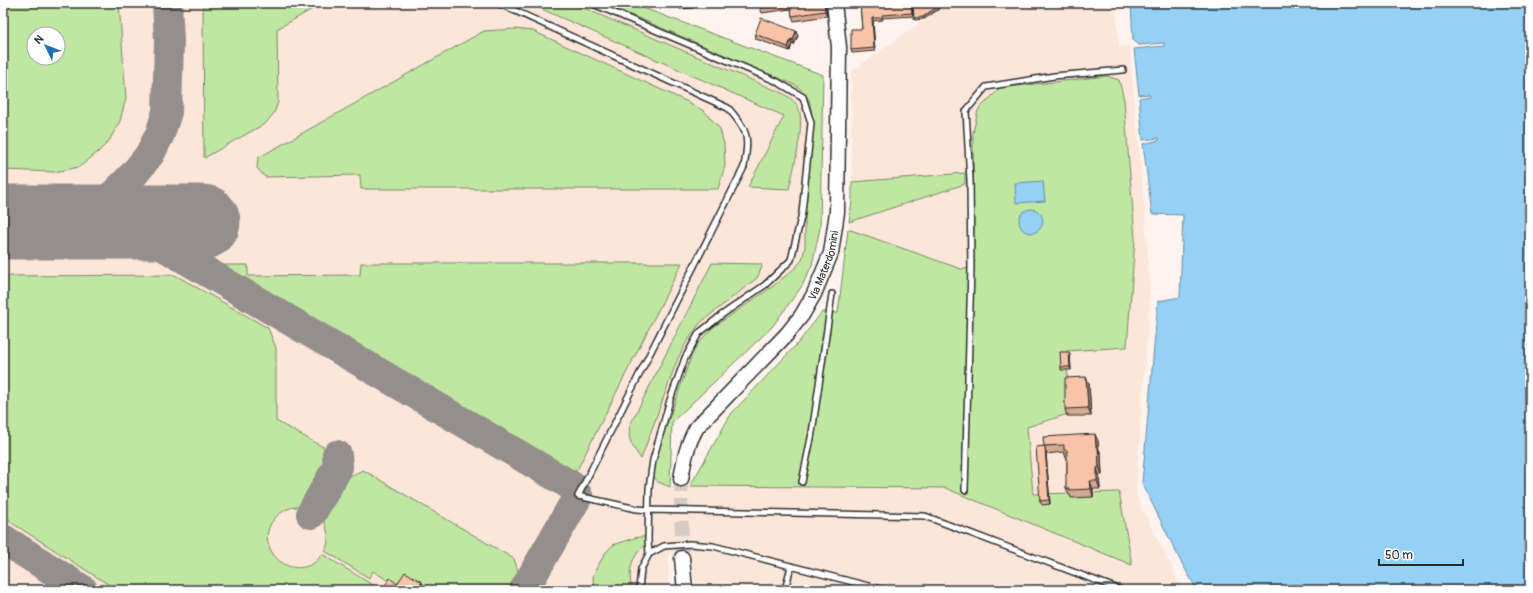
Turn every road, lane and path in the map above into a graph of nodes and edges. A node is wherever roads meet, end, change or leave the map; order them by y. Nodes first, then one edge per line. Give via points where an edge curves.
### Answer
1 (498, 3) edge
2 (591, 3) edge
3 (834, 3) edge
4 (1123, 70) dead end
5 (832, 294) dead end
6 (681, 480) tunnel mouth
7 (802, 482) dead end
8 (965, 490) dead end
9 (649, 510) junction
10 (649, 554) junction
11 (682, 558) tunnel mouth
12 (791, 566) junction
13 (639, 590) edge
14 (685, 590) edge
15 (785, 590) edge
16 (884, 590) edge
17 (1121, 590) edge

1 - 9 lane via 728,108 746,132 748,145 744,167 578,496
2 - 9 lane via 776,81 802,97 811,123 802,213 791,260 765,285 699,333 685,358 653,460
3 - 6 street, Via Materdomini via 839,47 837,212 831,253 814,294 788,334 697,427 685,453
4 - 8 lane via 1054,76 986,87 966,111 971,268
5 - 7 lane via 812,433
9 - 10 lane
9 - 17 lane via 925,516
10 - 12 lane via 664,546 690,544 713,546
10 - 13 lane via 640,569
11 - 14 street
12 - 15 lane
12 - 16 lane

